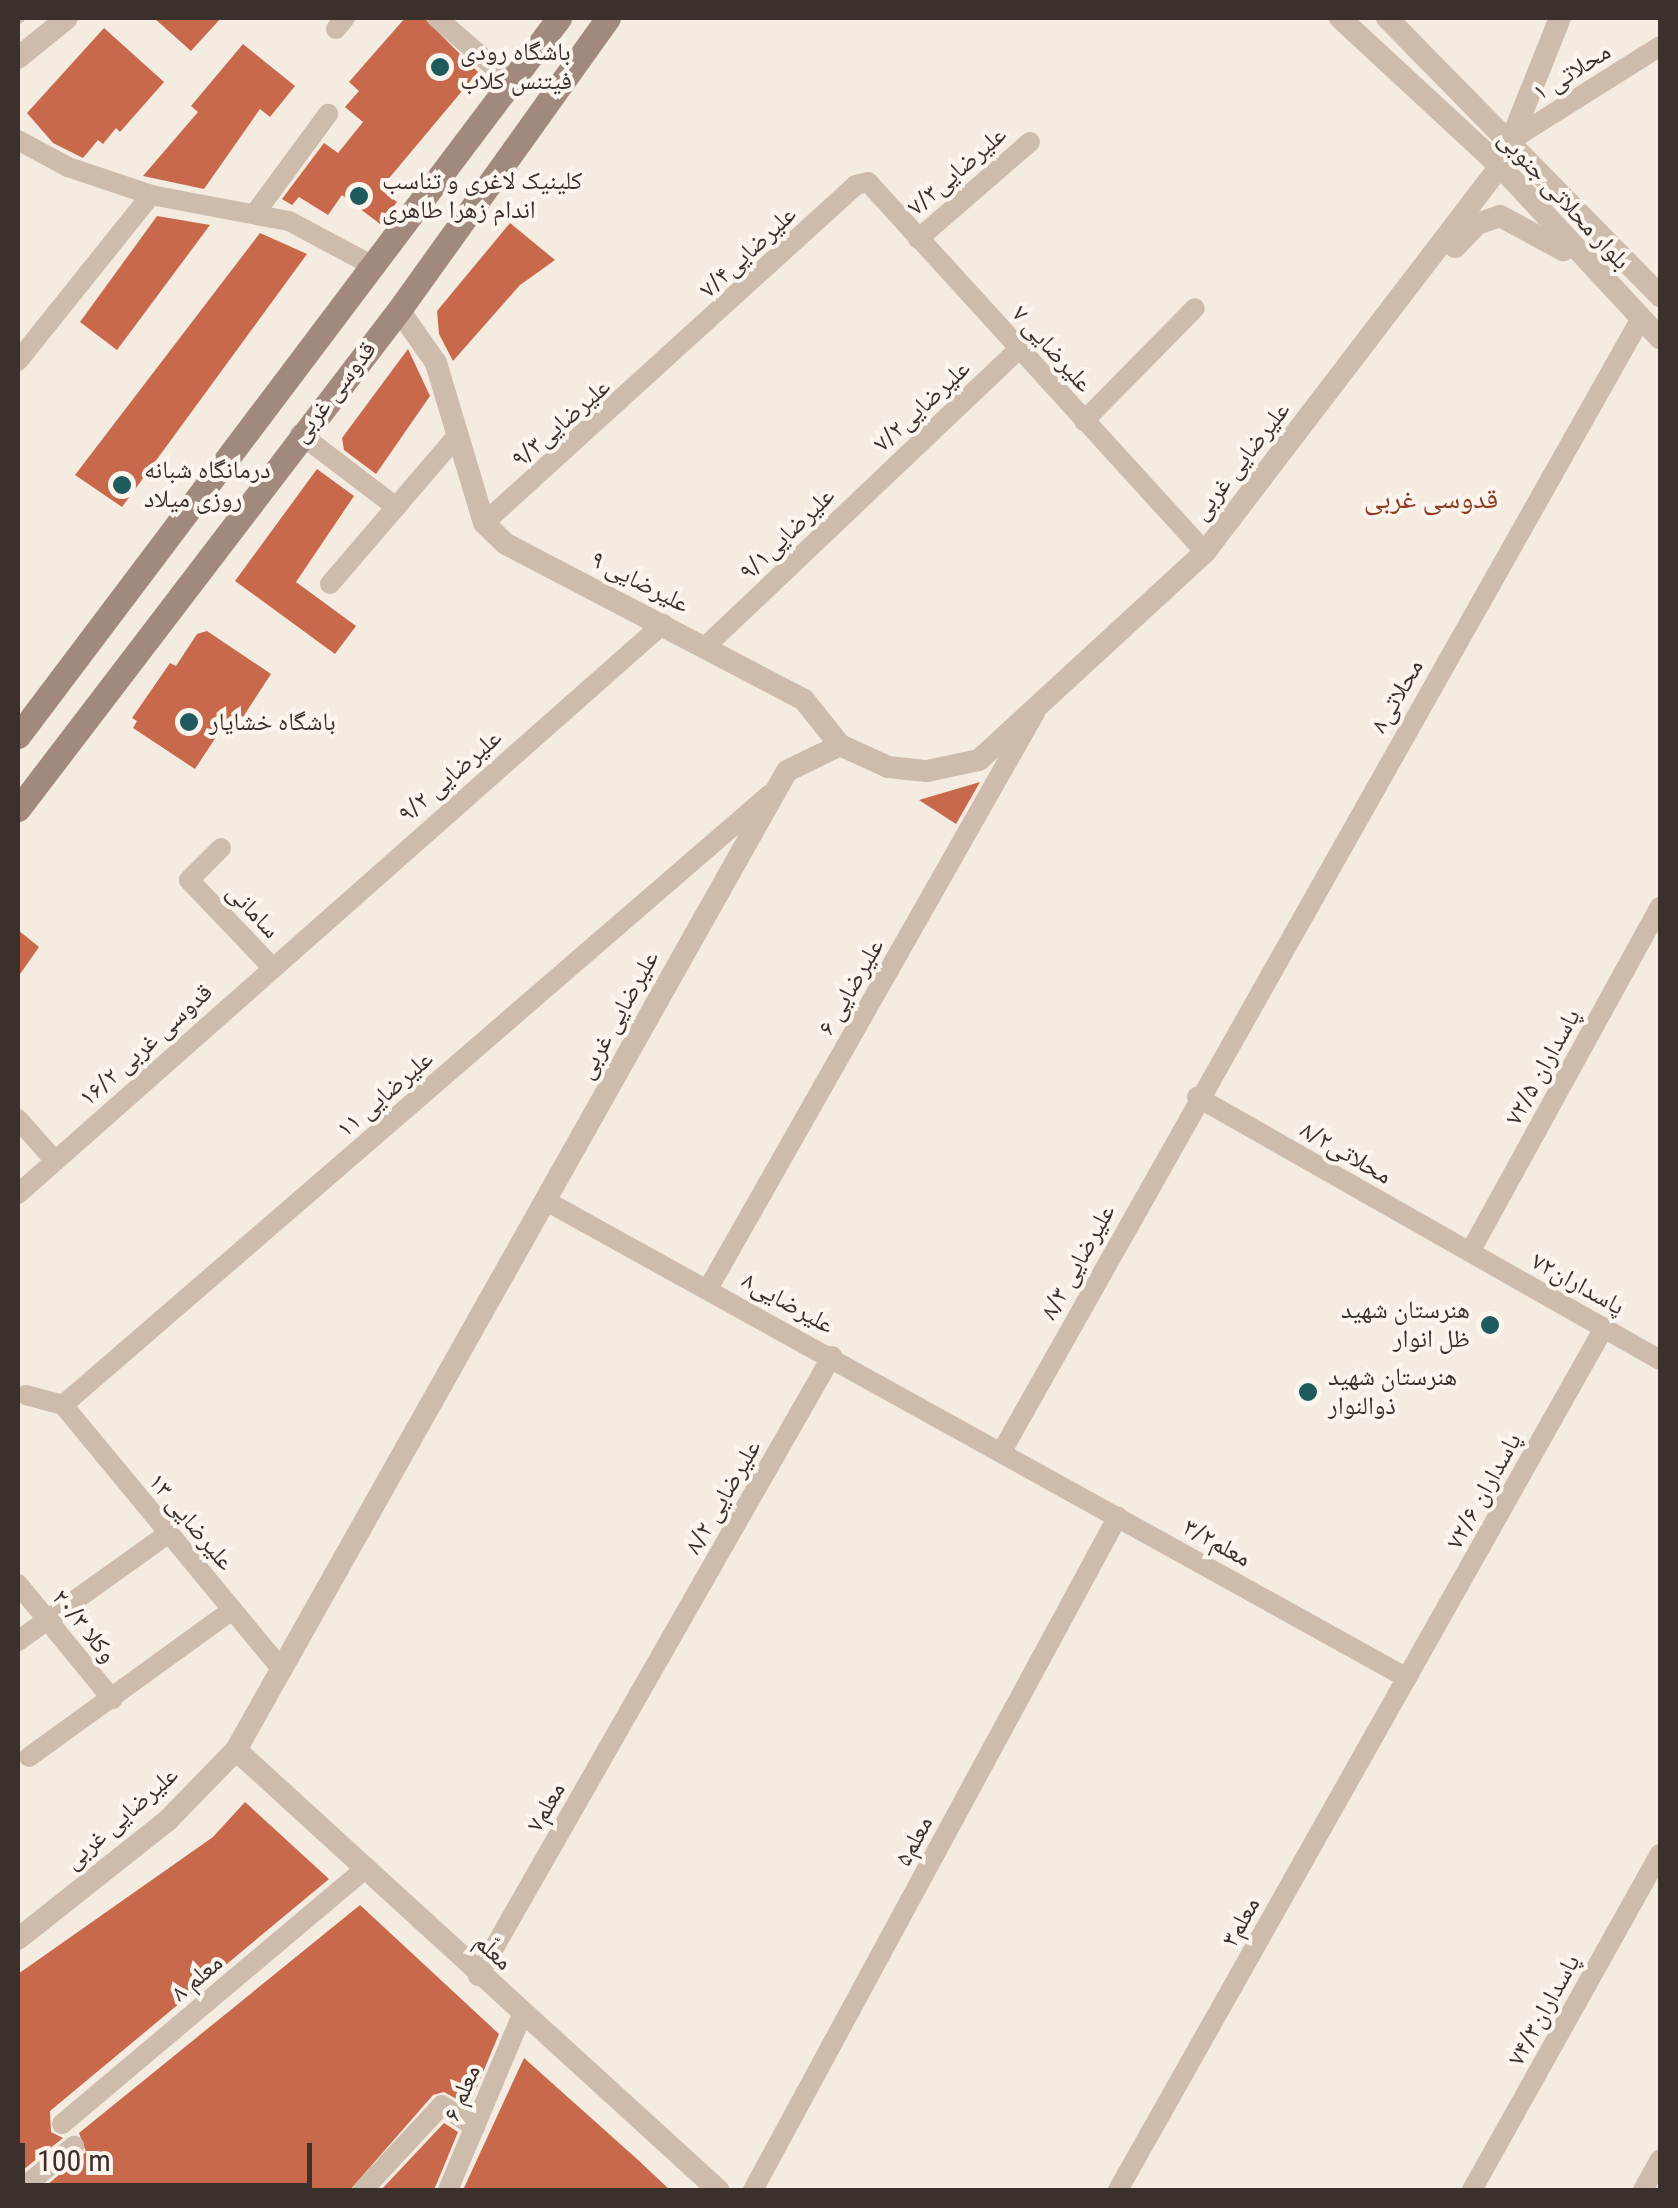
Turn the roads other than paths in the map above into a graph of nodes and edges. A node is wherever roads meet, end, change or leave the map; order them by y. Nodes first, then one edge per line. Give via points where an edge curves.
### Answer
1 (68, 18) edge
2 (437, 18) edge
3 (558, 18) edge
4 (608, 18) edge
5 (1340, 18) edge
6 (1387, 18) edge
7 (1560, 18) edge
8 (1660, 46) edge
9 (18, 58) edge
10 (510, 81) junction
11 (328, 114) dead end
12 (18, 140) edge
13 (1511, 140) junction
14 (1030, 142) dead end
15 (1500, 166) junction
16 (862, 182) joint
17 (151, 195) junction
18 (256, 212) junction
19 (918, 238) junction
20 (1586, 265) junction
21 (375, 267) junction
22 (1660, 296) edge
23 (1396, 306) junction
24 (1195, 308) dead end
25 (399, 310) junction
26 (1640, 320) junction
27 (1660, 338) edge
28 (1019, 349) junction
29 (669, 359) joint
30 (18, 361) edge
31 (1084, 421) junction
32 (300, 434) junction
33 (456, 437) junction
34 (860, 499) joint
35 (396, 507) junction
36 (484, 523) junction
37 (1206, 552) junction
38 (330, 584) dead end
39 (663, 624) junction
40 (706, 646) junction
41 (1036, 712) junction
42 (18, 736) edge
43 (840, 745) junction
44 (769, 795) junction
45 (18, 809) edge
46 (221, 848) dead end
47 (1660, 907) edge
48 (270, 966) junction
49 (1197, 1097) junction
50 (18, 1119) edge
51 (55, 1161) junction
52 (18, 1194) edge
53 (548, 1202) junction
54 (1470, 1252) junction
55 (709, 1287) junction
56 (1604, 1328) junction
57 (832, 1356) junction
58 (1660, 1360) edge
59 (20, 1394) edge
60 (63, 1406) junction
61 (1002, 1451) junction
62 (1118, 1516) junction
63 (166, 1535) junction
64 (18, 1584) edge
65 (232, 1610) junction
66 (46, 1621) junction
67 (18, 1641) edge
68 (658, 1663) joint
69 (282, 1670) junction
70 (1407, 1678) junction
71 (112, 1700) junction
72 (236, 1750) junction
73 (29, 1757) dead end
74 (1660, 1854) edge
75 (364, 1870) junction
76 (18, 1939) edge
77 (478, 1976) junction
78 (522, 2015) junction
79 (62, 2124) dead end
80 (475, 2128) junction
81 (74, 2146) dead end
82 (1660, 2159) edge
83 (20, 2190) edge
84 (363, 2190) edge
85 (448, 2190) edge
86 (718, 2190) edge
87 (753, 2190) edge
88 (1118, 2190) edge
89 (1472, 2190) edge
90 (1643, 2190) edge

1 - 9 street
2 - 10 street
3 - 10 main road, قدوسی غربی
4 - 25 main road, قدوسی غربی
5 - 15 street, بلوار محلاتی جنوبی
6 - 13 street, بلوار محلاتی جنوبی
7 - 13 street
8 - 13 street, ۱ محلاتی
10 - 21 main road, قدوسی غربی
11 - 18 street
12 - 17 street via 68,167
13 - 22 street, بلوار محلاتی جنوبی
14 - 19 street, علیرضایی۷/۳
15 - 20 street, بلوار محلاتی جنوبی
15 - 23 street, علیرضایی غربی
16 - 19 street, ۷ علیرضایی
16 - 29 street, علیرضایی۷/۴
17 - 18 street
17 - 30 street
18 - 21 street via 306,229
19 - 28 street, ۷ علیرضایی
20 - 23 street, علیرضایی غربی via 1516,221 1488,219
20 - 26 street, بلوار محلاتی جنوبی
21 - 42 main road, قدوسی غربی
23 - 37 street, علیرضایی غربی
24 - 31 street
25 - 32 main road, قدوسی غربی
25 - 33 street via 436,363
26 - 27 street, بلوار محلاتی جنوبی
26 - 49 street, محلاتی۸
28 - 31 street, ۷ علیرضایی
28 - 34 street, علیرضایی۷/۲
29 - 36 street, علیرضایی۹/۳
31 - 37 street, ۷ علیرضایی
32 - 35 street
32 - 45 main road, قدوسی غربی
33 - 35 street
33 - 36 street
34 - 40 street, علیرضایی۹/۱
35 - 38 street
36 - 39 street, ۹ علیرضایی via 506,544
37 - 41 street, علیرضایی غربی
39 - 40 street, ۹ علیرضایی
39 - 48 street, ۹/۲ علیرضایی
40 - 43 street, ۹ علیرضایی via 804,700
41 - 43 street, علیرضایی غربی via 979,760 928,771 888,767
41 - 55 street, ۶ علیرضایی
43 - 44 street, علیرضایی غربی via 787,771
44 - 53 street, علیرضایی غربی
44 - 60 street, ۱۱ علیرضایی
46 - 48 street, سامانی via 189,880
47 - 54 street, ۷۲/۵ پاسداران
48 - 51 street, ۱۶/۲ قدوسی غربی
49 - 54 street, محلاتی۸/۲
49 - 61 street, ۸/۳ علیرضایی
50 - 51 street
51 - 52 street, ۱۶/۲ قدوسی غربی
53 - 55 street, علیرضایی۸
53 - 69 street, علیرضایی غربی
54 - 56 street, پاسداران۷۲
55 - 57 street, علیرضایی۸
56 - 58 street, پاسداران۷۲
56 - 70 street, ۷۲/۶ پاسداران
57 - 61 street, علیرضایی۸
57 - 68 street, علیرضایی ۸/۲
59 - 60 street
60 - 63 street, ۱۳ علیرضایی
61 - 62 street, معلم۳/۲
62 - 70 street, معلم۳/۲
62 - 87 street, معلم۵
63 - 65 street, ۱۳ علیرضایی
63 - 66 street
64 - 66 street, وکلا ۲۰/۳
65 - 69 street, ۱۳ علیرضایی
65 - 71 street
66 - 67 street
66 - 71 street, وکلا ۲۰/۳
68 - 77 street, معلم۷
69 - 72 street, علیرضایی غربی
70 - 88 street, معلم۳
71 - 73 street
72 - 75 street, معلّم
72 - 76 street, علیرضایی غربی via 168,1820
74 - 89 street, پاسداران۷۴/۳
75 - 77 street, معلّم
75 - 79 street, ۸ معلم
77 - 78 street, معلّم
78 - 80 street, ۶ معلم
78 - 86 street, معلّم
80 - 84 street via 442,2105
80 - 85 street, ۶ معلم
81 - 83 street
82 - 90 street

